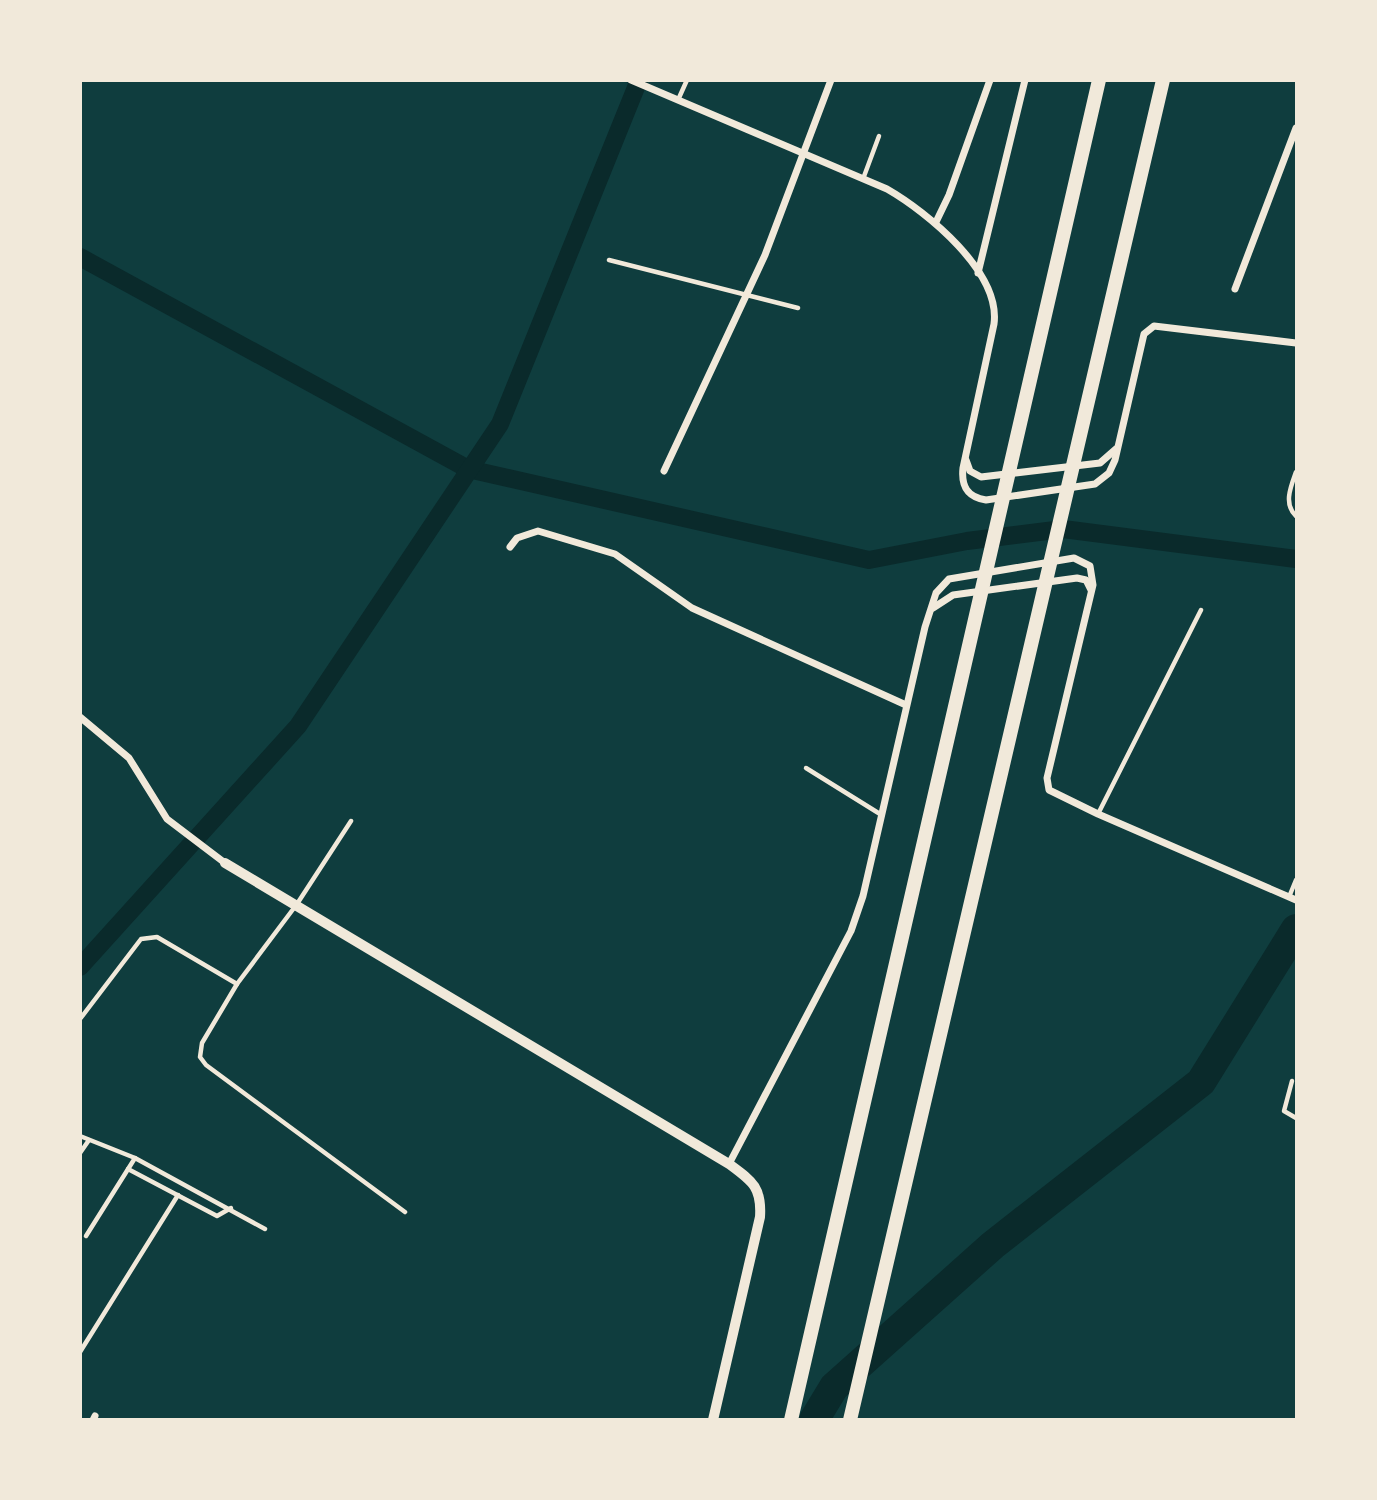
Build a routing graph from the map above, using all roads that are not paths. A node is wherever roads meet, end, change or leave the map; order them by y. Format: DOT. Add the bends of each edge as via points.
graph roads {
  1 [pos="631,80"];
  2 [pos="687,80"];
  3 [pos="831,80"];
  4 [pos="990,80"];
  5 [pos="1025,80"];
  6 [pos="1099,80"];
  7 [pos="1163,80"];
  8 [pos="678,100"];
  9 [pos="1297,128"];
  10 [pos="879,136"];
  11 [pos="804,152"];
  12 [pos="863,178"];
  13 [pos="936,222"];
  14 [pos="609,260"];
  15 [pos="978,273"];
  16 [pos="1235,289"];
  17 [pos="747,294"];
  18 [pos="798,308"];
  19 [pos="1297,343"];
  20 [pos="1119,446"];
  21 [pos="965,454"];
  22 [pos="664,471"];
  23 [pos="1297,472"];
  24 [pos="1297,516"];
  25 [pos="510,547"];
  26 [pos="1091,593"];
  27 [pos="1201,610"];
  28 [pos="928,617"];
  29 [pos="906,705"];
  30 [pos="80,717"];
  31 [pos="806,768"];
  32 [pos="880,814"];
  33 [pos="1098,814"];
  34 [pos="352,821"];
  35 [pos="225,863"];
  36 [pos="1297,880"];
  37 [pos="1293,899"];
  38 [pos="297,904"];
  39 [pos="237,984"];
  40 [pos="80,1019"];
  41 [pos="1292,1081"];
  42 [pos="1297,1118"];
  43 [pos="80,1136"];
  44 [pos="89,1140"];
  45 [pos="80,1153"];
  46 [pos="135,1158"];
  47 [pos="729,1164"];
  48 [pos="128,1170"];
  49 [pos="178,1195"];
  50 [pos="231,1209"];
  51 [pos="405,1212"];
  52 [pos="265,1229"];
  53 [pos="86,1236"];
  54 [pos="80,1352"];
  55 [pos="713,1419"];
  56 [pos="791,1419"];
  57 [pos="850,1419"];
  1 -- 8 [label="street"];
  2 -- 8 [label="lane"];
  3 -- 11 [label="street"];
  4 -- 13 [label="street"];
  5 -- 15 [label="street"];
  6 -- 56 [label="highway"];
  7 -- 57 [label="highway"];
  8 -- 11 [label="street"];
  9 -- 16 [label="street"];
  10 -- 12 [label="lane"];
  11 -- 12 [label="street"];
  11 -- 17 [label="street"];
  12 -- 13 [label="street" via="914,204"];
  13 -- 15 [label="street"];
  14 -- 17 [label="lane"];
  15 -- 21 [label="street" via="992,298 995,316"];
  17 -- 18 [label="lane"];
  17 -- 22 [label="street"];
  19 -- 20 [label="street" via="1154,326 1144,334"];
  20 -- 21 [label="street" via="1100,463 981,477 970,471"];
  20 -- 21 [label="street" via="1112,467 1096,484 986,500 973,498 965,489"];
  23 -- 24 [label="lane" via="1289,502"];
  25 -- 29 [label="street" via="517,538 538,531 615,554 692,608"];
  26 -- 28 [label="street" via="1088,582 1077,578 953,595 937,603"];
  26 -- 28 [label="street" via="1093,571 1086,562 1073,558 949,579 936,593"];
  26 -- 33 [label="street" via="1046,778 1054,794"];
  27 -- 33 [label="lane"];
  28 -- 29 [label="street"];
  29 -- 32 [label="street"];
  30 -- 35 [label="street" via="129,758 167,818"];
  31 -- 32 [label="lane"];
  32 -- 47 [label="street" via="851,931"];
  33 -- 37 [label="street"];
  34 -- 38 [label="lane"];
  35 -- 38 [label="street"];
  36 -- 37 [label="lane"];
  38 -- 39 [label="lane"];
  38 -- 47 [label="street"];
  39 -- 40 [label="lane" via="157,937 141,939"];
  39 -- 51 [label="lane" via="201,1043 200,1057"];
  41 -- 42 [label="lane" via="1284,1111"];
  43 -- 44 [label="lane"];
  44 -- 45 [label="lane"];
  44 -- 46 [label="lane"];
  46 -- 48 [label="lane"];
  46 -- 50 [label="lane"];
  47 -- 55 [label="street" via="751,1180 761,1197 760,1217"];
  48 -- 49 [label="lane"];
  48 -- 53 [label="lane"];
  49 -- 50 [label="lane" via="217,1216"];
  49 -- 54 [label="lane"];
  50 -- 52 [label="lane"];
}
